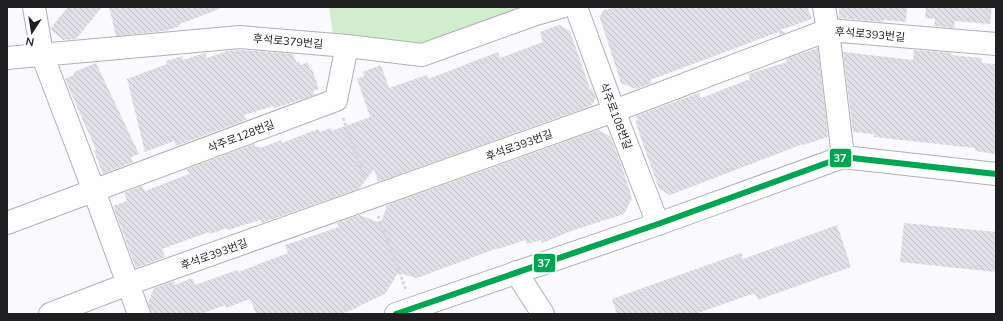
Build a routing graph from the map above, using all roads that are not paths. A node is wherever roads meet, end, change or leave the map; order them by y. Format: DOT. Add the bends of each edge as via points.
graph roads {
  1 [pos="34,7"];
  2 [pos="561,7"];
  3 [pos="576,7"];
  4 [pos="824,7"];
  5 [pos="828,30"];
  6 [pos="996,44"];
  7 [pos="347,46"];
  8 [pos="42,54"];
  9 [pos="7,58"];
  10 [pos="614,111"];
  11 [pos="843,157"];
  12 [pos="996,174"];
  13 [pos="94,191"];
  14 [pos="7,223"];
  15 [pos="658,224"];
  16 [pos="516,272"];
  17 [pos="128,284"];
  18 [pos="50,314"];
  19 [pos="139,314"];
  20 [pos="396,314"];
  21 [pos="543,314"];
  1 -- 8 [label="street"];
  2 -- 7 [label="street, 후석로379번길" via="422,55"];
  3 -- 10 [label="street, 삭주로108번길"];
  4 -- 5 [label="street"];
  5 -- 6 [label="street, 후석로393번길"];
  5 -- 10 [label="street, 후석로393번길"];
  5 -- 11 [label="street"];
  7 -- 8 [label="street, 후석로379번길" via="240,37"];
  7 -- 13 [label="street, 삭주로128번길" via="336,100"];
  8 -- 9 [label="street, 후석로379번길"];
  8 -- 13 [label="street"];
  10 -- 15 [label="street, 삭주로108번길"];
  10 -- 17 [label="street, 후석로393번길"];
  11 -- 12 [label="street"];
  11 -- 15 [label="street"];
  13 -- 14 [label="street, 삭주로128번길"];
  13 -- 17 [label="street"];
  15 -- 16 [label="street"];
  16 -- 20 [label="street"];
  16 -- 21 [label="street"];
  17 -- 18 [label="street, 후석로393번길"];
  17 -- 19 [label="street"];
}
